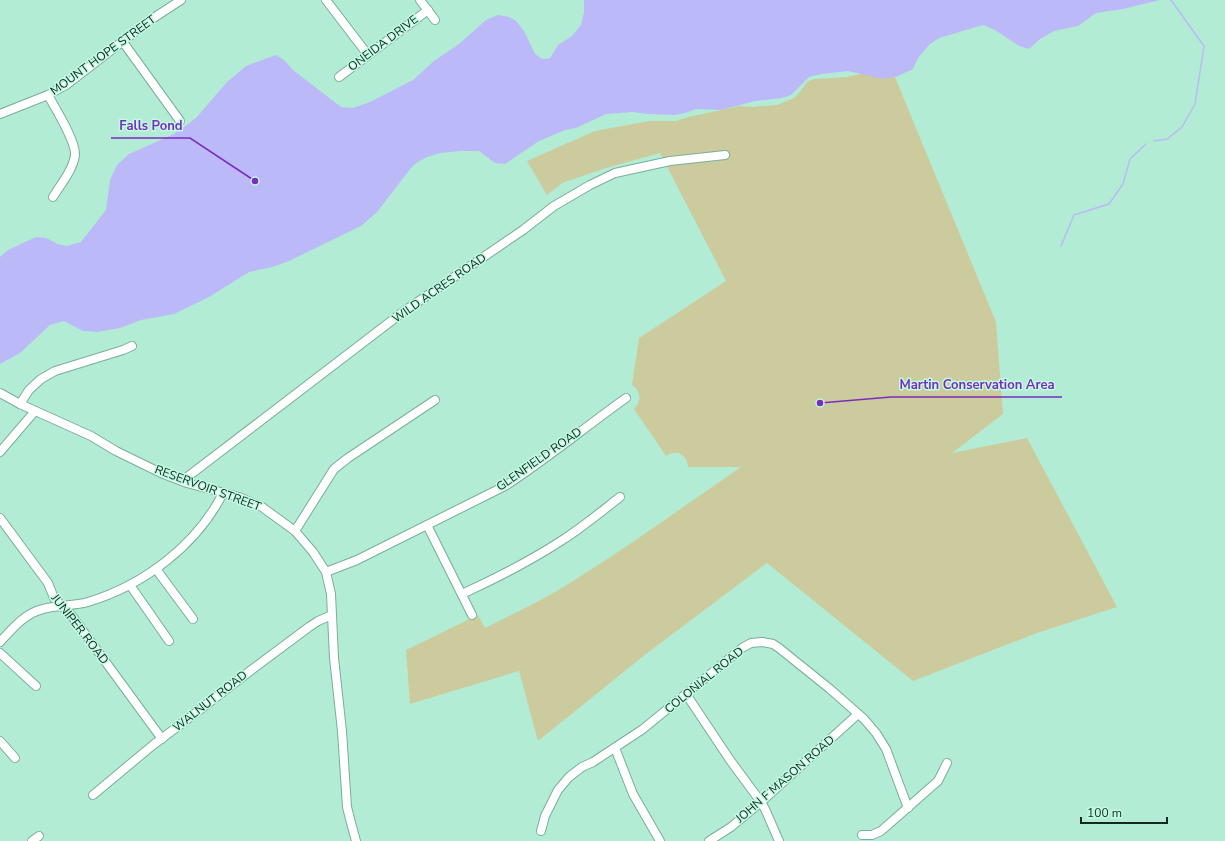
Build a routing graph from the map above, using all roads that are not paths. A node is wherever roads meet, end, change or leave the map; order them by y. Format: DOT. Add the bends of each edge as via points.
graph roads {
  1 [pos="181,0"];
  2 [pos="326,0"];
  3 [pos="420,0"];
  4 [pos="428,10"];
  5 [pos="435,20"];
  6 [pos="122,42"];
  7 [pos="368,55"];
  8 [pos="339,76"];
  9 [pos="48,95"];
  10 [pos="0,114"];
  11 [pos="180,121"];
  12 [pos="725,156"];
  13 [pos="53,197"];
  14 [pos="132,346"];
  15 [pos="0,393"];
  16 [pos="626,398"];
  17 [pos="435,400"];
  18 [pos="20,404"];
  19 [pos="36,411"];
  20 [pos="0,452"];
  21 [pos="182,481"];
  22 [pos="223,493"];
  23 [pos="620,497"];
  24 [pos="0,518"];
  25 [pos="428,525"];
  26 [pos="295,531"];
  27 [pos="156,569"];
  28 [pos="326,572"];
  29 [pos="130,585"];
  30 [pos="462,594"];
  31 [pos="62,606"];
  32 [pos="332,615"];
  33 [pos="472,615"];
  34 [pos="193,619"];
  35 [pos="169,641"];
  36 [pos="0,642"];
  37 [pos="0,653"];
  38 [pos="36,686"];
  39 [pos="686,694"];
  40 [pos="858,714"];
  41 [pos="162,739"];
  42 [pos="0,741"];
  43 [pos="615,748"];
  44 [pos="15,758"];
  45 [pos="947,763"];
  46 [pos="93,795"];
  47 [pos="761,802"];
  48 [pos="908,808"];
  49 [pos="541,831"];
  50 [pos="862,835"];
  51 [pos="39,836"];
  52 [pos="32,841"];
  53 [pos="356,841"];
  54 [pos="660,841"];
  55 [pos="709,841"];
  56 [pos="779,841"];
  1 -- 6 [label="street, MOUNT HOPE STREET"];
  2 -- 7 [label="street"];
  3 -- 4 [label="street"];
  4 -- 5 [label="street"];
  4 -- 7 [label="street, ONEIDA DRIVE"];
  6 -- 9 [label="street, MOUNT HOPE STREET"];
  6 -- 11 [label="street"];
  7 -- 8 [label="street, ONEIDA DRIVE"];
  9 -- 10 [label="street, MOUNT HOPE STREET"];
  9 -- 13 [label="street" via="74,144 75,154"];
  12 -- 21 [label="street, WILD ACRES ROAD" via="670,161 615,173 554,206 403,312"];
  14 -- 18 [label="street" via="55,371 40,379"];
  15 -- 18 [label="street, RESERVOIR STREET"];
  16 -- 25 [label="street, GLENFIELD ROAD" via="505,486"];
  17 -- 26 [label="street" via="334,469"];
  18 -- 19 [label="street, RESERVOIR STREET"];
  19 -- 20 [label="street"];
  19 -- 21 [label="street, RESERVOIR STREET"];
  21 -- 22 [label="street, RESERVOIR STREET"];
  22 -- 26 [label="street, RESERVOIR STREET" via="262,507"];
  22 -- 27 [label="street" via="216,508 200,528 184,546"];
  23 -- 30 [label="street" via="566,538 522,564"];
  24 -- 31 [label="street, JUNIPER ROAD" via="48,582 52,595"];
  25 -- 28 [label="street, GLENFIELD ROAD" via="357,560"];
  25 -- 30 [label="street"];
  26 -- 28 [label="street, RESERVOIR STREET"];
  27 -- 29 [label="street"];
  27 -- 34 [label="street"];
  28 -- 32 [label="street, RESERVOIR STREET"];
  29 -- 31 [label="street" via="89,601"];
  29 -- 35 [label="street"];
  30 -- 33 [label="street"];
  31 -- 36 [label="street" via="31,613"];
  31 -- 41 [label="street, JUNIPER ROAD"];
  32 -- 41 [label="street, WALNUT ROAD" via="309,627 250,670"];
  32 -- 53 [label="street, RESERVOIR STREET" via="347,807"];
  37 -- 38 [label="street"];
  39 -- 40 [label="street, COLONIAL ROAD" via="742,648 756,642 768,642 779,648"];
  39 -- 43 [label="street, COLONIAL ROAD"];
  39 -- 47 [label="street"];
  40 -- 47 [label="street, JOHN F MASON ROAD"];
  40 -- 48 [label="street, COLONIAL ROAD" via="872,728 886,750"];
  41 -- 46 [label="street, WALNUT ROAD"];
  42 -- 44 [label="street"];
  43 -- 49 [label="street, COLONIAL ROAD" via="569,777 558,790 545,816"];
  43 -- 54 [label="street" via="633,794"];
  45 -- 48 [label="street" via="938,781"];
  47 -- 55 [label="street, JOHN F MASON ROAD"];
  47 -- 56 [label="street"];
  48 -- 50 [label="street" via="876,834"];
  51 -- 52 [label="street"];
}
